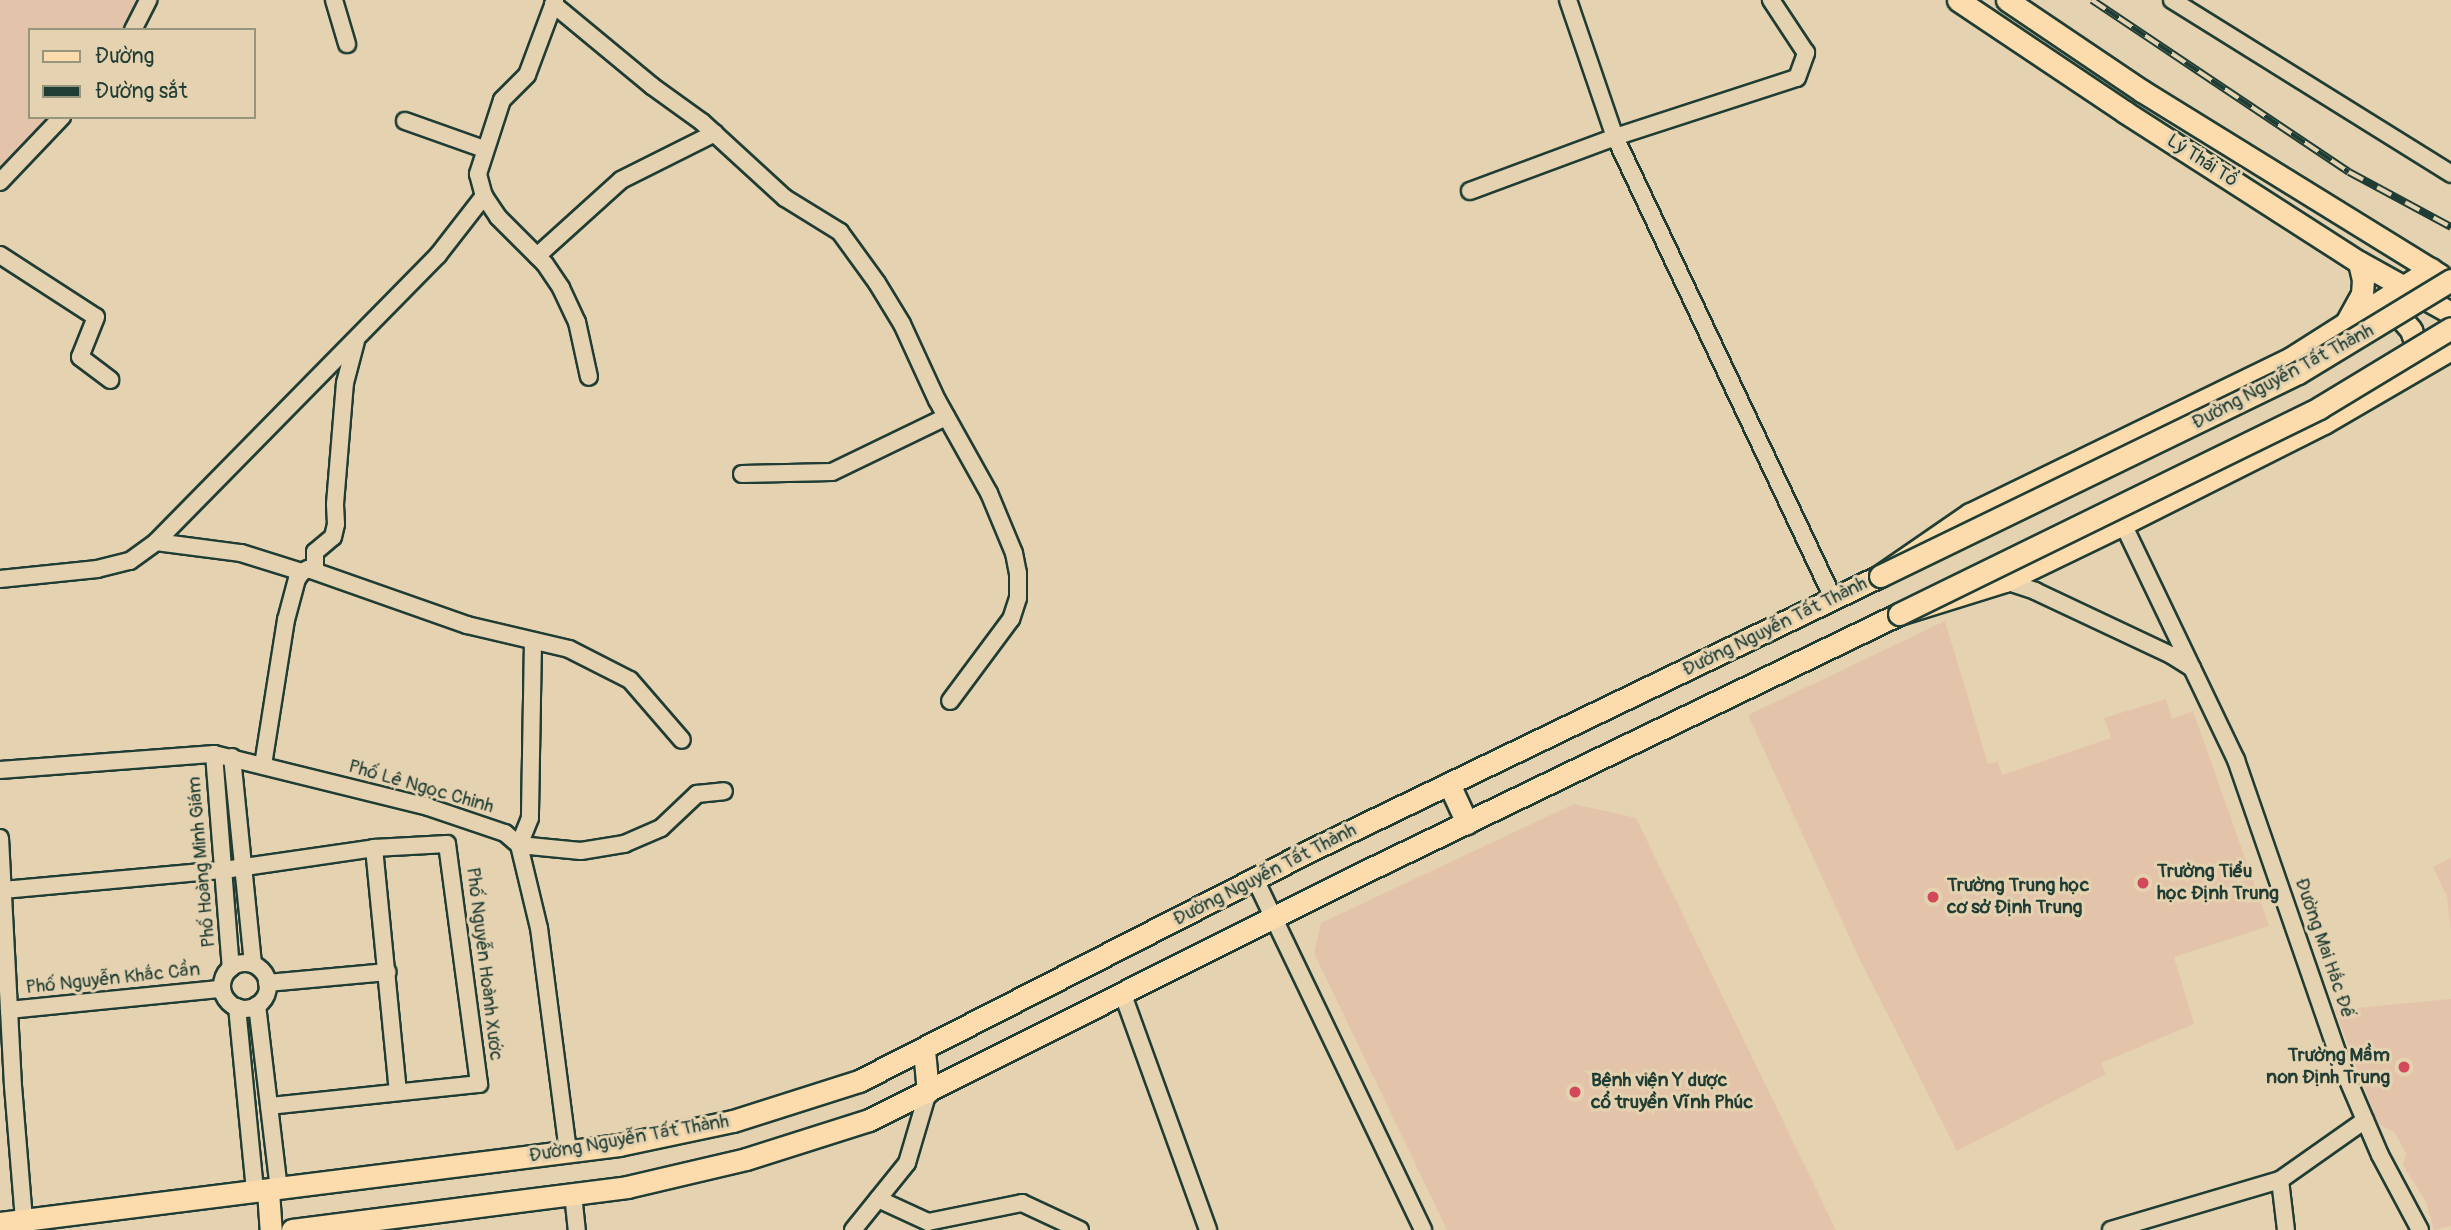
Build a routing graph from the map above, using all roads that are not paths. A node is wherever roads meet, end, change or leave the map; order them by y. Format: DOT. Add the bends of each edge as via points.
graph roads {
  1 [pos="148,0"];
  2 [pos="334,0"];
  3 [pos="1568,0"];
  4 [pos="1771,0"];
  5 [pos="1958,0"];
  6 [pos="2007,0"];
  7 [pos="2172,0"];
  8 [pos="554,2"];
  9 [pos="134,28"];
  10 [pos="347,44"];
  11 [pos="60,119"];
  12 [pos="405,121"];
  13 [pos="715,133"];
  14 [pos="1615,137"];
  15 [pos="484,149"];
  16 [pos="2451,174"];
  17 [pos="0,182"];
  18 [pos="1470,191"];
  19 [pos="484,196"];
  20 [pos="0,255"];
  21 [pos="537,256"];
  22 [pos="2359,262"];
  23 [pos="2431,270"];
  24 [pos="2451,281"];
  25 [pos="2404,288"];
  26 [pos="2375,306"];
  27 [pos="2451,313"];
  28 [pos="2342,327"];
  29 [pos="2451,328"];
  30 [pos="357,339"];
  31 [pos="2449,351"];
  32 [pos="2413,372"];
  33 [pos="589,377"];
  34 [pos="110,380"];
  35 [pos="946,417"];
  36 [pos="742,474"];
  37 [pos="2123,524"];
  38 [pos="156,542"];
  39 [pos="308,571"];
  40 [pos="1880,576"];
  41 [pos="0,579"];
  42 [pos="2005,581"];
  43 [pos="1833,598"];
  44 [pos="1899,614"];
  45 [pos="533,642"];
  46 [pos="2194,670"];
  47 [pos="950,701"];
  48 [pos="682,740"];
  49 [pos="214,754"];
  50 [pos="232,757"];
  51 [pos="263,765"];
  52 [pos="0,770"];
  53 [pos="1449,784"];
  54 [pos="724,791"];
  55 [pos="1467,823"];
  56 [pos="0,838"];
  57 [pos="519,845"];
  58 [pos="374,848"];
  59 [pos="243,865"];
  60 [pos="224,870"];
  61 [pos="1255,879"];
  62 [pos="3,890"];
  63 [pos="1274,917"];
  64 [pos="3,964"];
  65 [pos="253,964"];
  66 [pos="231,968"];
  67 [pos="387,972"];
  68 [pos="267,983"];
  69 [pos="221,989"];
  70 [pos="1122,992"];
  71 [pos="257,1005"];
  72 [pos="237,1007"];
  73 [pos="9,1010"];
  74 [pos="923,1050"];
  75 [pos="7,1087"];
  76 [pos="398,1092"];
  77 [pos="928,1092"];
  78 [pos="269,1106"];
  79 [pos="2365,1120"];
  80 [pos="568,1152"];
  81 [pos="2280,1180"];
  82 [pos="268,1191"];
  83 [pos="573,1194"];
  84 [pos="878,1199"];
  85 [pos="24,1220"];
  86 [pos="0,1223"];
  87 [pos="271,1230"];
  88 [pos="292,1230"];
  89 [pos="577,1230"];
  90 [pos="853,1230"];
  91 [pos="1080,1230"];
  92 [pos="1208,1230"];
  93 [pos="1423,1230"];
  94 [pos="2111,1230"];
  95 [pos="2286,1230"];
  96 [pos="2420,1230"];
  1 -- 9 [label="street"];
  2 -- 10 [label="street"];
  3 -- 14 [label="street"];
  4 -- 14 [label="street" via="1807,53 1797,78"];
  5 -- 22 [label="main road, Lý Thái Tổ"];
  6 -- 23 [label="main road, Lý Thái Tổ" via="2142,91"];
  7 -- 16 [label="street"];
  8 -- 13 [label="street"];
  8 -- 15 [label="street" via="527,75 502,100"];
  11 -- 17 [label="street"];
  12 -- 15 [label="street"];
  13 -- 21 [label="street" via="621,180"];
  13 -- 35 [label="street" via="785,198 840,232 902,324"];
  14 -- 18 [label="street"];
  14 -- 43 [label="street"];
  15 -- 19 [label="street" via="478,174"];
  19 -- 21 [label="street"];
  19 -- 30 [label="street" via="438,255"];
  20 -- 34 [label="street" via="96,317 80,357"];
  21 -- 33 [label="street" via="561,288 577,322"];
  22 -- 25 [label="main road, Lý Thái Tổ"];
  22 -- 28 [label="main road" via="2362,294"];
  23 -- 24 [label="main road, Lý Thái Tổ"];
  23 -- 25 [label="main road"];
  24 -- 40 [label="main road, Đường Nguyễn Tất Thành, bridge" via="2298,373"];
  25 -- 26 [label="main road"];
  25 -- 27 [label="main road, Lý Thái Tổ"];
  26 -- 28 [label="main road"];
  26 -- 32 [label="main road" via="2399,316 2411,330 2417,347"];
  28 -- 40 [label="main road" via="2291,358 1970,514"];
  29 -- 44 [label="main road, bridge" via="2319,408"];
  30 -- 38 [label="street"];
  30 -- 39 [label="street" via="345,383 336,524 333,537 315,552"];
  31 -- 32 [label="main road"];
  32 -- 37 [label="main road" via="2324,423"];
  35 -- 36 [label="street" via="832,472"];
  35 -- 47 [label="street" via="989,493 1014,553 1018,598 998,640"];
  37 -- 42 [label="main road"];
  37 -- 46 [label="street, Đường Mai Hắc Đế"];
  38 -- 39 [label="street" via="241,553"];
  38 -- 41 [label="street" via="130,561 97,569"];
  39 -- 45 [label="street" via="467,625"];
  39 -- 51 [label="street" via="286,620"];
  40 -- 43 [label="main road, Đường Nguyễn Tất Thành"];
  42 -- 44 [label="main road"];
  42 -- 46 [label="street" via="2171,655"];
  43 -- 53 [label="main road, Đường Nguyễn Tất Thành"];
  44 -- 55 [label="main road"];
  45 -- 48 [label="street" via="569,649 630,680"];
  45 -- 57 [label="street" via="530,818"];
  46 -- 79 [label="street, Đường Mai Hắc Đế" via="2236,760 2341,1064"];
  49 -- 50 [label="street, Phố Lê Ngọc Chinh"];
  49 -- 52 [label="street, Phố Lê Ngọc Chinh"];
  49 -- 60 [label="street, Phố Hoàng Minh Giám"];
  50 -- 51 [label="street, Phố Lê Ngọc Chinh"];
  50 -- 59 [label="street, Phố Hoàng Minh Giám"];
  51 -- 57 [label="street, Phố Lê Ngọc Chinh" via="428,807 505,833"];
  53 -- 55 [label="main road"];
  53 -- 61 [label="main road, Đường Nguyễn Tất Thành"];
  54 -- 57 [label="street" via="697,794 661,828 624,844 581,851"];
  55 -- 63 [label="main road"];
  56 -- 62 [label="street"];
  57 -- 80 [label="street" via="539,928"];
  58 -- 59 [label="street, Phố Nguyễn Hoành Xước"];
  58 -- 67 [label="street"];
  58 -- 76 [label="street, Phố Nguyễn Hoành Xước" via="447,844 479,1084"];
  59 -- 60 [label="street, Phố Nguyễn Hoành Xước"];
  59 -- 65 [label="street, Phố Hoàng Minh Giám"];
  60 -- 62 [label="street, Phố Nguyễn Hoành Xước"];
  60 -- 66 [label="street, Phố Hoàng Minh Giám"];
  61 -- 63 [label="street"];
  61 -- 74 [label="main road, Đường Nguyễn Tất Thành"];
  62 -- 64 [label="street"];
  63 -- 70 [label="main road"];
  63 -- 93 [label="street"];
  64 -- 73 [label="street"];
  65 -- 66 [label="street" via="244,962"];
  65 -- 68 [label="street"];
  66 -- 69 [label="street"];
  67 -- 68 [label="street"];
  67 -- 76 [label="street"];
  68 -- 71 [label="street" via="265,997"];
  69 -- 72 [label="street" via="225,999"];
  69 -- 73 [label="street, Phố Nguyễn Khắc Cần"];
  70 -- 77 [label="main road"];
  70 -- 92 [label="street"];
  71 -- 72 [label="street"];
  71 -- 78 [label="street"];
  72 -- 82 [label="street"];
  73 -- 75 [label="street"];
  74 -- 77 [label="main road"];
  74 -- 80 [label="main road, Đường Nguyễn Tất Thành" via="859,1081 733,1121"];
  75 -- 85 [label="street"];
  76 -- 78 [label="street, Phố Nguyễn Hoành Xước"];
  77 -- 83 [label="main road" via="869,1120 746,1159 628,1187"];
  77 -- 84 [label="street" via="907,1163"];
  78 -- 82 [label="street"];
  79 -- 81 [label="street"];
  79 -- 96 [label="street, Đường Mai Hắc Đế"];
  80 -- 82 [label="main road, Đường Nguyễn Tất Thành"];
  81 -- 94 [label="street"];
  81 -- 95 [label="street"];
  82 -- 85 [label="main road, Đường Nguyễn Tất Thành"];
  82 -- 87 [label="main road"];
  83 -- 88 [label="main road"];
  83 -- 89 [label="street"];
  84 -- 90 [label="street"];
  84 -- 91 [label="street" via="928,1222 1022,1203"];
  85 -- 86 [label="main road, Đường Nguyễn Tất Thành"];
}
